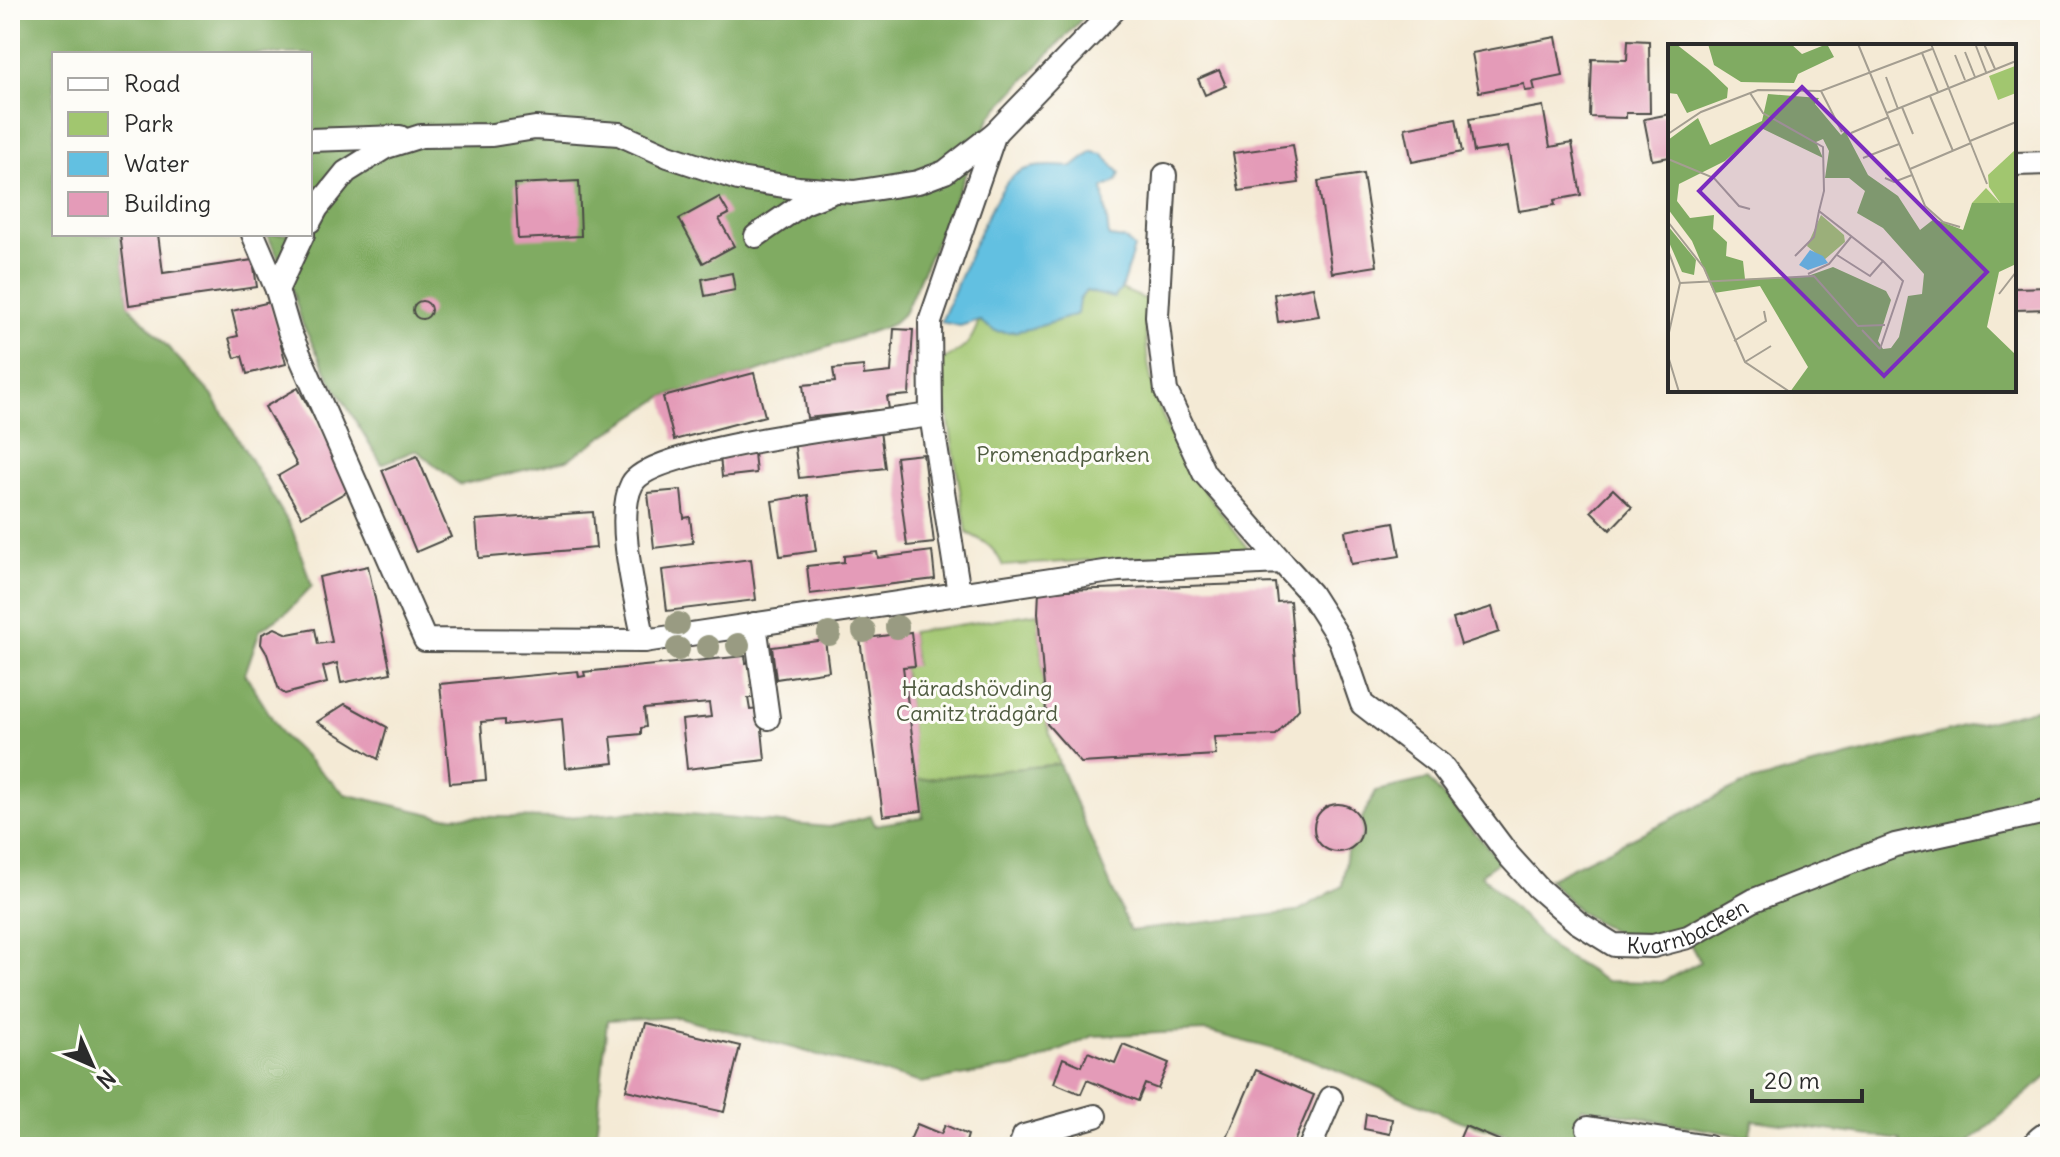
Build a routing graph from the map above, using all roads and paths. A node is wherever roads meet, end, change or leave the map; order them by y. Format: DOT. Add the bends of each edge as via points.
graph roads {
  1 [pos="1114,10"];
  2 [pos="995,133"];
  3 [pos="421,136"];
  4 [pos="312,140"];
  5 [pos="2050,163"];
  6 [pos="2016,164"];
  7 [pos="1165,175"];
  8 [pos="834,191"];
  9 [pos="312,217"];
  10 [pos="254,236"];
  11 [pos="302,236"];
  12 [pos="756,236"];
  13 [pos="277,290"];
  14 [pos="931,415"];
  15 [pos="1282,562"];
  16 [pos="959,593"];
  17 [pos="755,624"];
  18 [pos="644,641"];
  19 [pos="768,718"];
  20 [pos="2050,811"];
  21 [pos="1331,1098"];
  22 [pos="1095,1116"];
  23 [pos="1588,1128"];
  24 [pos="1020,1147"];
  25 [pos="1310,1147"];
  26 [pos="1708,1147"];
  1 -- 2 [label="lane"];
  2 -- 8 [label="lane" via="945,172 918,182"];
  2 -- 14 [label="lane" via="930,322"];
  3 -- 4 [label="lane"];
  3 -- 8 [label="lane" via="535,128 619,134 738,179"];
  3 -- 9 [label="lane" via="386,147 346,172"];
  5 -- 6 [label="lane"];
  7 -- 15 [label="lane" via="1157,316 1166,391 1204,473"];
  8 -- 12 [label="lane" via="804,203"];
  10 -- 13 [label="lane"];
  11 -- 13 [label="lane"];
  13 -- 18 [label="lane" via="289,331 425,640"];
  14 -- 16 [label="lane"];
  14 -- 18 [label="lane" via="811,431 704,453 649,469 633,481 626,498 627,550"];
  15 -- 16 [label="lane" via="1118,570"];
  15 -- 20 [label="lane, Kvarnbacken" via="1340,640 1362,704 1441,765 1538,888 1614,945 1653,946 1688,937 1754,900 1895,845"];
  16 -- 17 [label="lane"];
  17 -- 18 [label="lane"];
  17 -- 19 [label="lane"];
  21 -- 25 [label="lane"];
  22 -- 24 [label="lane" via="1024,1136"];
  23 -- 26 [label="lane"];
}
